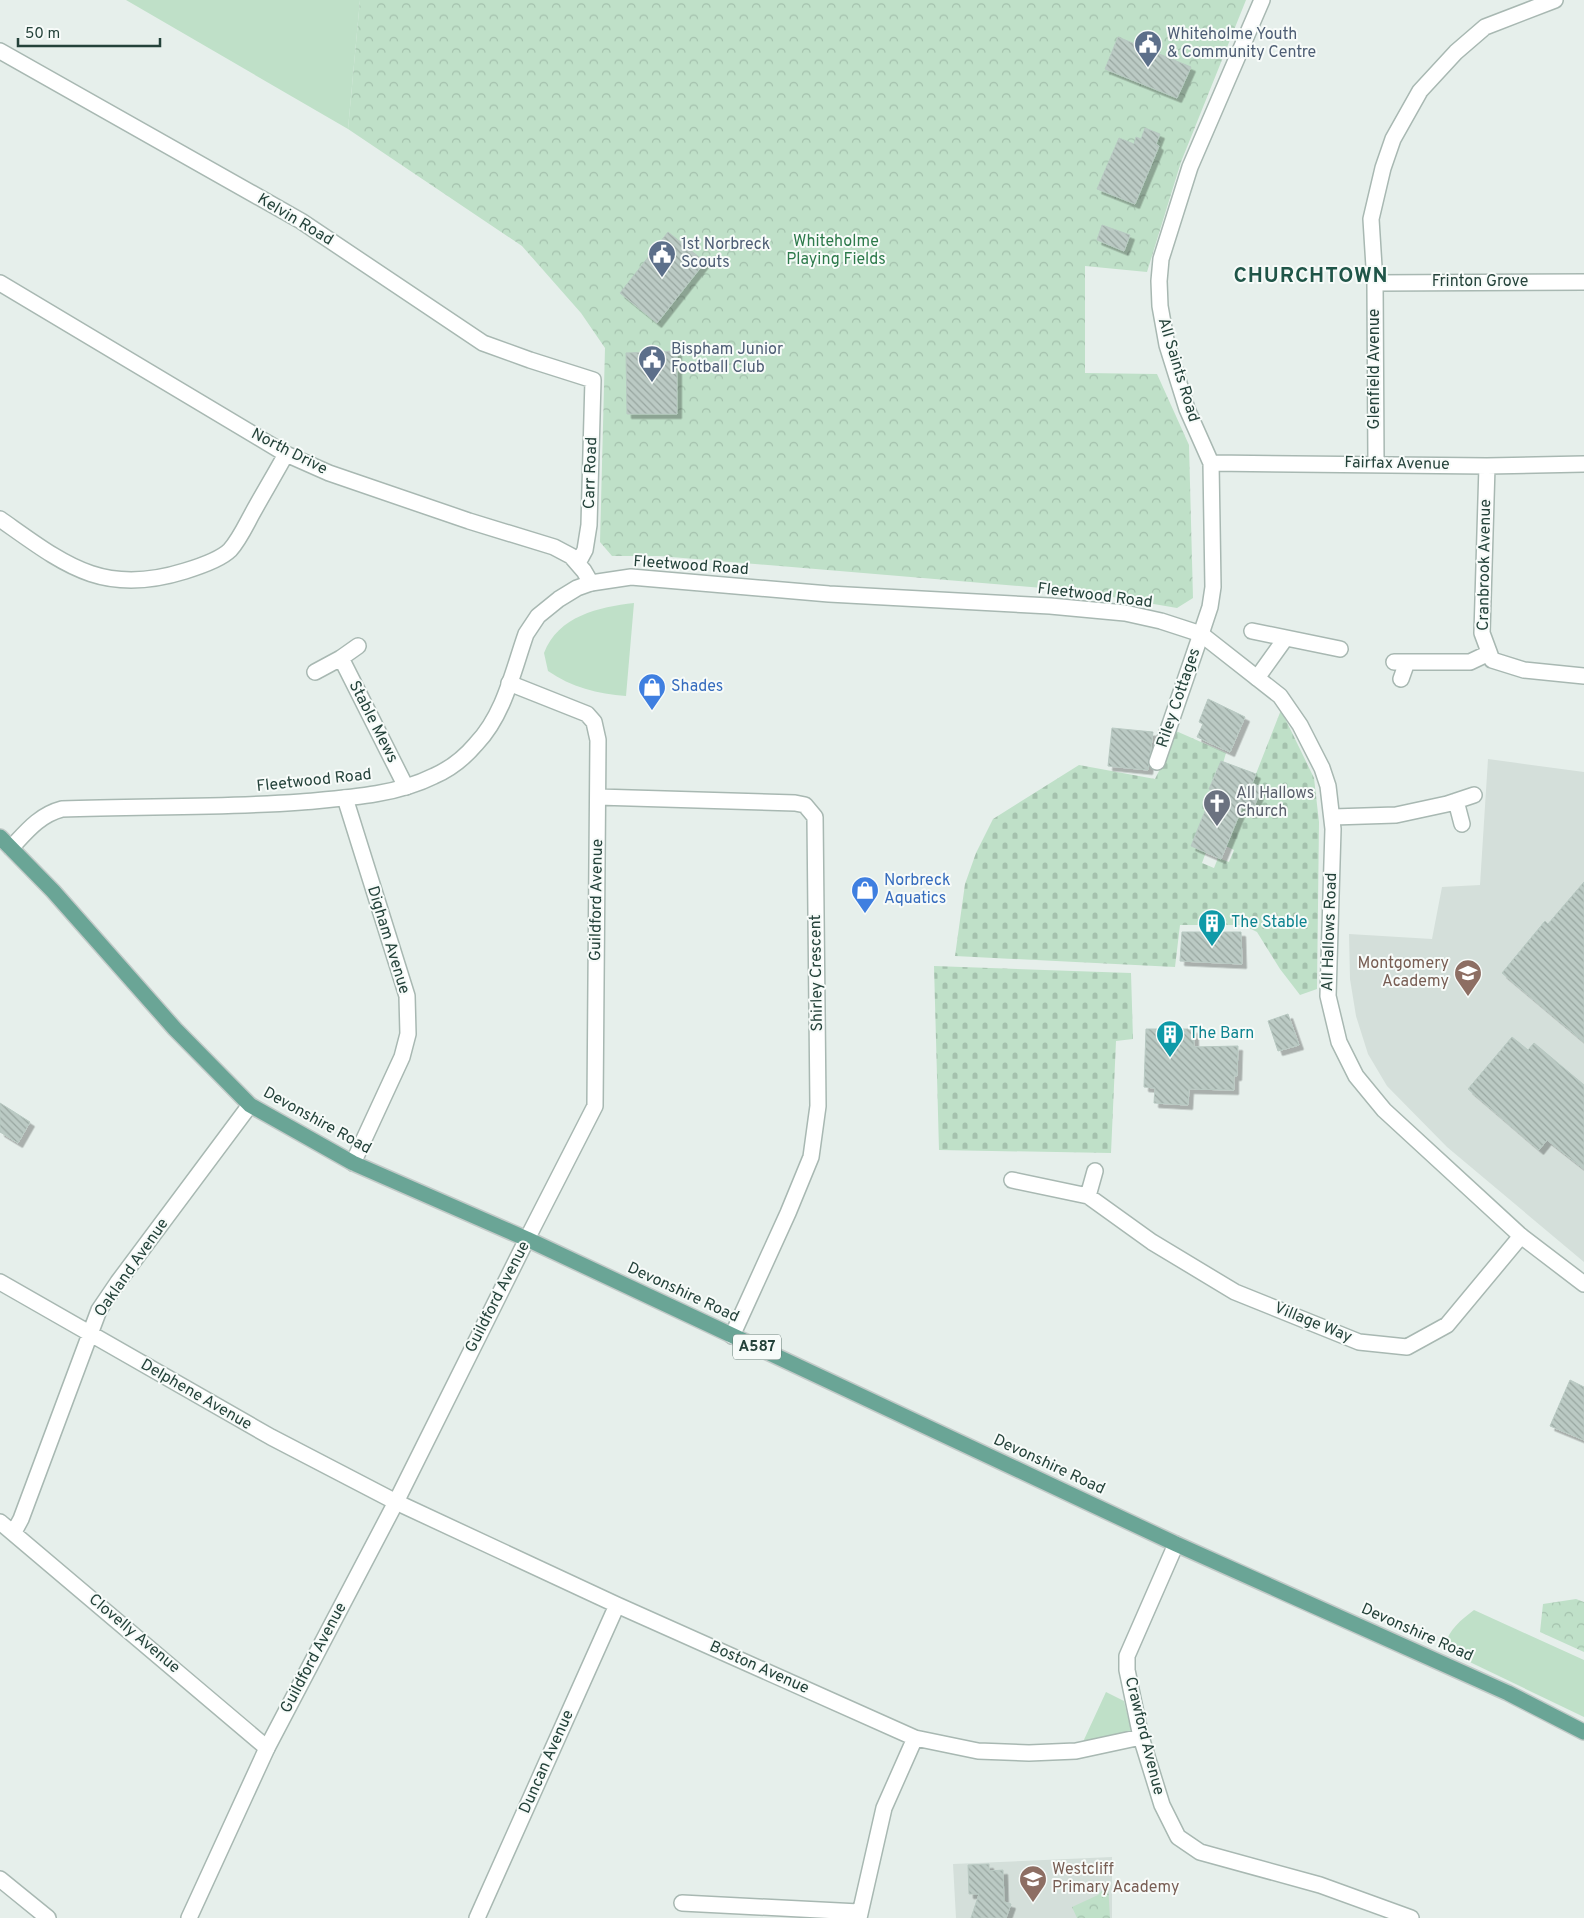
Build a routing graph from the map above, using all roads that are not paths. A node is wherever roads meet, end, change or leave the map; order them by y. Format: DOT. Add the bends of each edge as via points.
graph roads {
  1 [pos="1262,0"];
  2 [pos="1555,0"];
  3 [pos="1528,5"];
  4 [pos="0,51"];
  5 [pos="1584,282"];
  6 [pos="0,283"];
  7 [pos="1375,283"];
  8 [pos="593,380"];
  9 [pos="286,454"];
  10 [pos="1210,463"];
  11 [pos="1376,463"];
  12 [pos="1584,464"];
  13 [pos="1487,466"];
  14 [pos="0,519"];
  15 [pos="578,563"];
  16 [pos="591,583"];
  17 [pos="1252,631"];
  18 [pos="1201,634"];
  19 [pos="1285,638"];
  20 [pos="358,646"];
  21 [pos="1340,649"];
  22 [pos="1489,652"];
  23 [pos="341,658"];
  24 [pos="314,672"];
  25 [pos="1584,676"];
  26 [pos="1257,678"];
  27 [pos="1401,679"];
  28 [pos="509,683"];
  29 [pos="1157,762"];
  30 [pos="406,787"];
  31 [pos="1474,795"];
  32 [pos="598,797"];
  33 [pos="345,798"];
  34 [pos="1456,801"];
  35 [pos="1333,817"];
  36 [pos="1462,824"];
  37 [pos="0,837"];
  38 [pos="11,848"];
  39 [pos="250,1105"];
  40 [pos="354,1163"];
  41 [pos="1095,1171"];
  42 [pos="1012,1180"];
  43 [pos="1088,1196"];
  44 [pos="1521,1236"];
  45 [pos="527,1239"];
  46 [pos="0,1282"];
  47 [pos="1584,1284"];
  48 [pos="90,1334"];
  49 [pos="732,1336"];
  50 [pos="396,1502"];
  51 [pos="0,1522"];
  52 [pos="14,1532"];
  53 [pos="1176,1544"];
  54 [pos="617,1605"];
  55 [pos="1584,1732"];
  56 [pos="1141,1737"];
  57 [pos="915,1738"];
  58 [pos="267,1748"];
  59 [pos="0,1879"];
  60 [pos="682,1903"];
  61 [pos="859,1915"];
  62 [pos="48,1918"];
  63 [pos="189,1918"];
  64 [pos="477,1918"];
  65 [pos="1411,1918"];
  1 -- 10 [label="street, All Saints Road" via="1190,167 1164,250 1159,282 1167,345 1187,409"];
  2 -- 3 [label="street, Glenfield Avenue"];
  3 -- 7 [label="street, Glenfield Avenue" via="1485,27 1456,52 1420,91 1393,139 1371,219"];
  4 -- 8 [label="street, Kelvin Road" via="301,221 483,343"];
  5 -- 7 [label="street, Frinton Grove"];
  6 -- 9 [label="street, North Drive"];
  7 -- 11 [label="street, Glenfield Avenue"];
  8 -- 15 [label="street, Carr Road" via="589,525 585,550"];
  9 -- 14 [label="street" via="230,550 172,575 108,579 87,573 57,559"];
  9 -- 15 [label="street, North Drive" via="329,473 554,547"];
  10 -- 11 [label="street, Fairfax Avenue"];
  10 -- 18 [label="street, All Saints Road" via="1213,587"];
  11 -- 13 [label="street, Fairfax Avenue"];
  12 -- 13 [label="street, Fairfax Avenue"];
  13 -- 22 [label="street, Cranbrook Avenue" via="1482,633"];
  15 -- 16 [label="street, North Drive"];
  16 -- 18 [label="street, Fleetwood Road" via="632,577 829,594 1050,606 1125,614"];
  16 -- 28 [label="street, Fleetwood Road" via="577,588 538,616 526,634"];
  17 -- 19 [label="street"];
  18 -- 26 [label="street, All Hallows Road"];
  18 -- 29 [label="street, Riley Cottages"];
  19 -- 21 [label="street"];
  19 -- 26 [label="street"];
  20 -- 23 [label="street"];
  22 -- 25 [label="street, Cranbrook Avenue" via="1492,660 1524,670"];
  22 -- 27 [label="street" via="1470,662 1400,662"];
  23 -- 24 [label="street"];
  23 -- 30 [label="street, Stable Mews"];
  26 -- 35 [label="street, All Hallows Road" via="1280,696 1300,724 1322,768"];
  28 -- 30 [label="street, Fleetwood Road" via="490,728 477,743 445,770"];
  28 -- 32 [label="street, Guildford Avenue" via="587,714 594,722 598,740"];
  30 -- 33 [label="street, Fleetwood Road"];
  31 -- 34 [label="street"];
  32 -- 45 [label="street, Guildford Avenue" via="595,1106"];
  32 -- 49 [label="street, Shirley Crescent" via="795,803 805,805 815,817 818,1106 810,1157"];
  33 -- 38 [label="street, Fleetwood Road" via="239,806 62,809 40,818"];
  33 -- 40 [label="street, Digham Avenue" via="407,996 408,1034 402,1057"];
  34 -- 35 [label="street" via="1396,815"];
  34 -- 36 [label="street"];
  35 -- 44 [label="street, All Hallows Road" via="1328,996 1339,1042 1356,1076 1384,1110"];
  37 -- 38 [label="main road, A587"];
  38 -- 39 [label="main road, Devonshire Road / A587" via="175,1029"];
  39 -- 40 [label="main road, Devonshire Road / A587"];
  39 -- 48 [label="street, Oakland Avenue" via="118,1282 99,1310"];
  40 -- 45 [label="main road, Devonshire Road / A587"];
  41 -- 43 [label="street"];
  42 -- 43 [label="street, Village Way"];
  43 -- 44 [label="street, Village Way" via="1152,1242 1236,1292 1359,1342 1407,1348 1447,1325"];
  44 -- 47 [label="street, All Hallows Road"];
  45 -- 49 [label="main road, Devonshire Road / A587"];
  45 -- 50 [label="street, Guildford Avenue"];
  46 -- 48 [label="street, Delphene Avenue"];
  48 -- 50 [label="street, Delphene Avenue" via="271,1438"];
  48 -- 52 [label="street, Oakland Avenue"];
  49 -- 53 [label="main road, Devonshire Road / A587"];
  50 -- 54 [label="street, Boston Avenue"];
  50 -- 58 [label="street, Guildford Avenue"];
  51 -- 52 [label="street, Clovelly Avenue"];
  52 -- 58 [label="street, Clovelly Avenue"];
  53 -- 55 [label="main road, Devonshire Road / A587" via="1508,1693"];
  53 -- 56 [label="street, Crawford Avenue" via="1127,1656"];
  54 -- 57 [label="street, Boston Avenue"];
  54 -- 64 [label="street, Duncan Avenue"];
  56 -- 57 [label="street, Boston Avenue" via="1076,1750 1029,1753 978,1751"];
  56 -- 65 [label="street, Crawford Avenue" via="1162,1805 1178,1837 1185,1842 1200,1852 1320,1885"];
  57 -- 61 [label="street" via="884,1808"];
  58 -- 63 [label="street, Guildford Avenue"];
  59 -- 62 [label="street"];
  60 -- 61 [label="street"];
}
